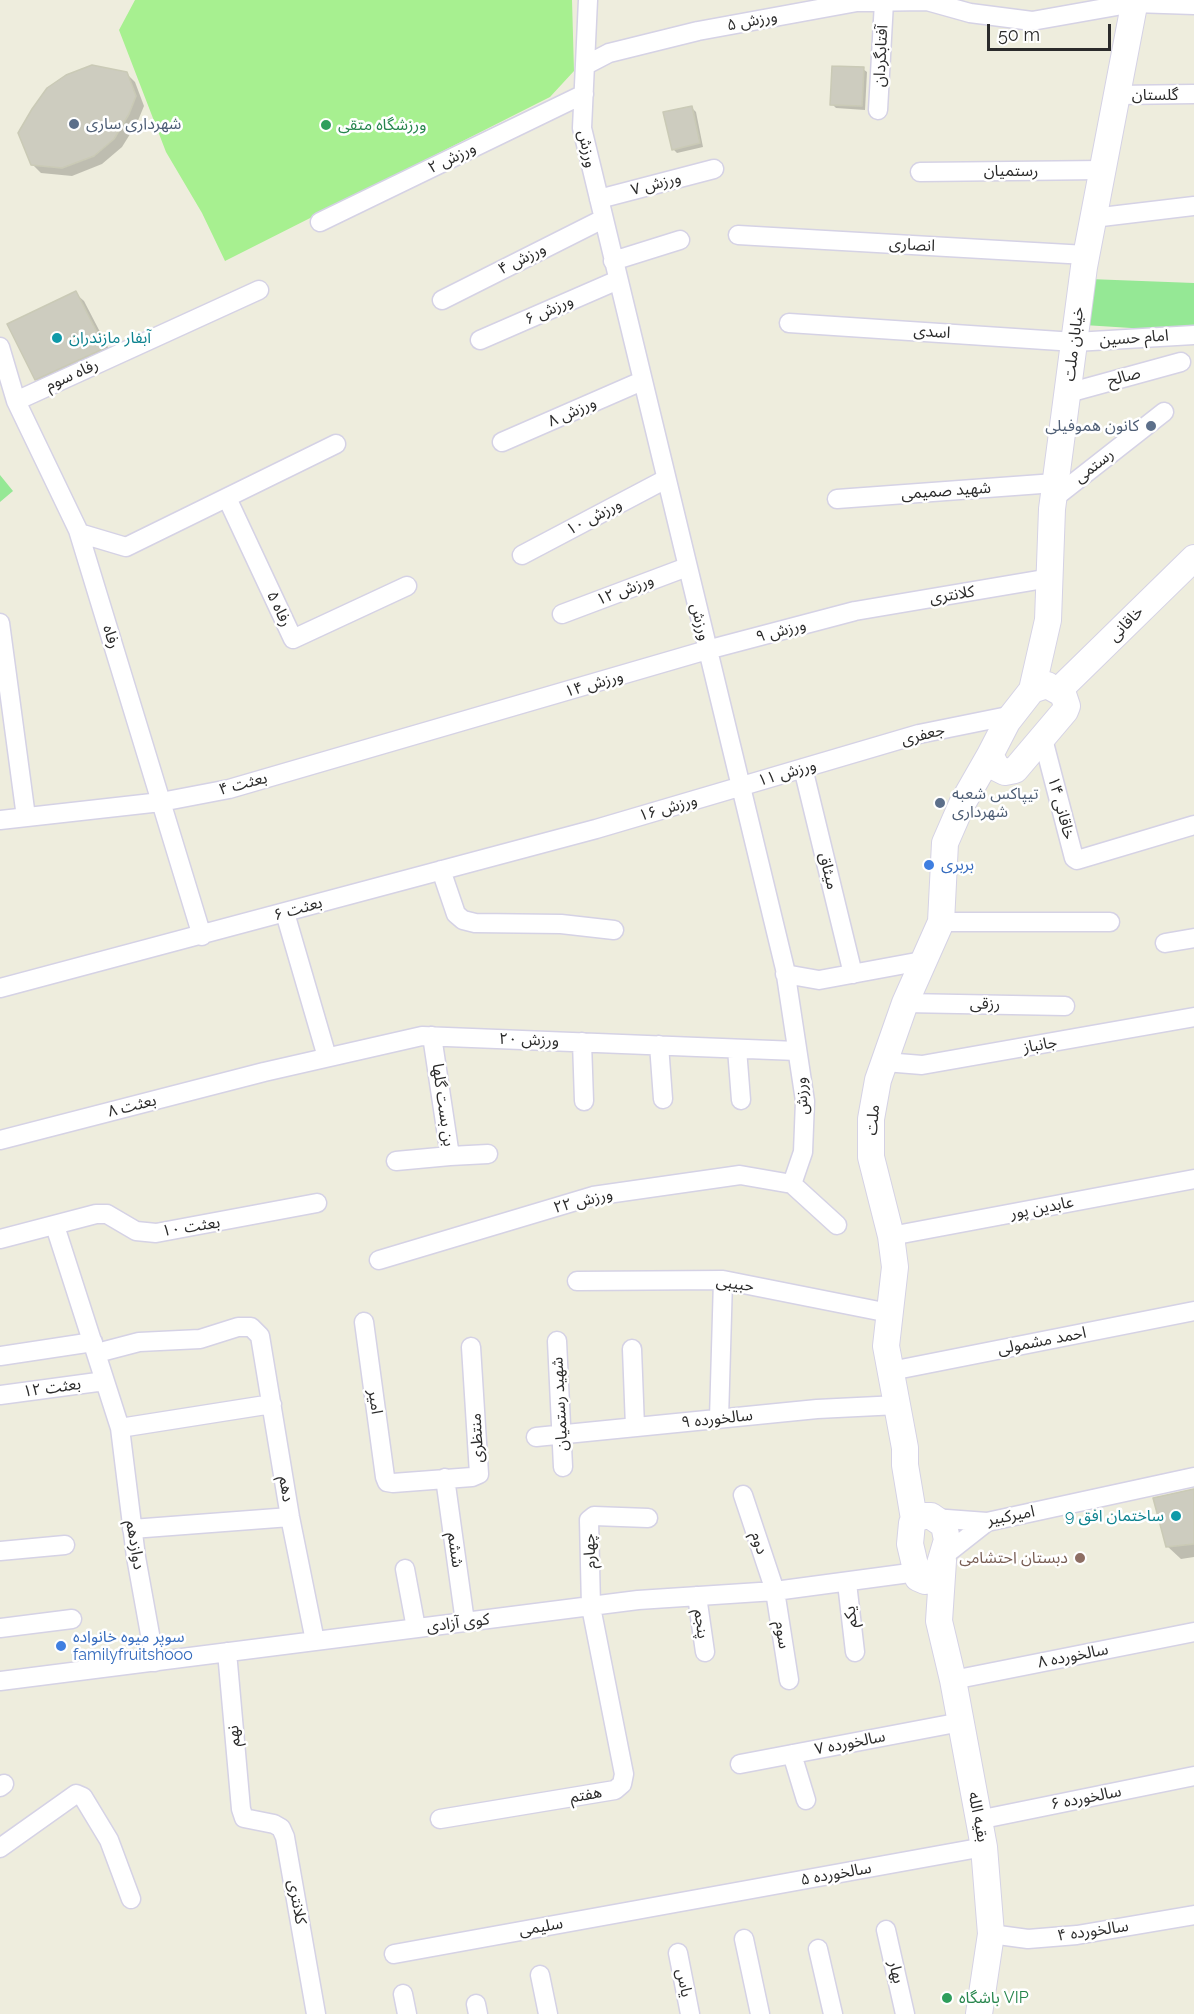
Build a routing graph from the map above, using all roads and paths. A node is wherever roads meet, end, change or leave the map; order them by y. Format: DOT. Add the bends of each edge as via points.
graph roads {
  1 [pos="588,0"];
  2 [pos="884,2"];
  3 [pos="942,2"];
  4 [pos="1135,2"];
  5 [pos="1194,6"];
  6 [pos="586,65"];
  7 [pos="584,94"];
  8 [pos="1194,94"];
  9 [pos="1117,95"];
  10 [pos="878,110"];
  11 [pos="714,168"];
  12 [pos="1102,170"];
  13 [pos="920,172"];
  14 [pos="598,199"];
  15 [pos="1194,206"];
  16 [pos="1094,218"];
  17 [pos="603,219"];
  18 [pos="320,222"];
  19 [pos="738,235"];
  20 [pos="680,240"];
  21 [pos="1086,255"];
  22 [pos="613,261"];
  23 [pos="618,280"];
  24 [pos="259,290"];
  25 [pos="442,300"];
  26 [pos="789,323"];
  27 [pos="1194,335"];
  28 [pos="480,340"];
  29 [pos="1074,342"];
  30 [pos="0,347"];
  31 [pos="1181,362"];
  32 [pos="642,381"];
  33 [pos="1068,393"];
  34 [pos="16,401"];
  35 [pos="1164,412"];
  36 [pos="502,442"];
  37 [pos="336,444"];
  38 [pos="666,479"];
  39 [pos="1054,491"];
  40 [pos="227,498"];
  41 [pos="837,499"];
  42 [pos="79,533"];
  43 [pos="522,555"];
  44 [pos="1194,558"];
  45 [pos="687,567"];
  46 [pos="1050,578"];
  47 [pos="407,586"];
  48 [pos="855,611"];
  49 [pos="562,614"];
  50 [pos="0,623"];
  51 [pos="707,650"];
  52 [pos="1032,690"];
  53 [pos="1059,690"];
  54 [pos="1012,715"];
  55 [pos="480,717"];
  56 [pos="1043,739"];
  57 [pos="990,754"];
  58 [pos="834,759"];
  59 [pos="803,768"];
  60 [pos="1014,770"];
  61 [pos="740,787"];
  62 [pos="161,802"];
  63 [pos="962,804"];
  64 [pos="26,817"];
  65 [pos="0,820"];
  66 [pos="1194,825"];
  67 [pos="596,829"];
  68 [pos="441,870"];
  69 [pos="285,913"];
  70 [pos="941,922"];
  71 [pos="1110,922"];
  72 [pos="614,930"];
  73 [pos="202,936"];
  74 [pos="1194,938"];
  75 [pos="1166,943"];
  76 [pos="922,961"];
  77 [pos="785,974"];
  78 [pos="853,974"];
  79 [pos="0,988"];
  80 [pos="904,1003"];
  81 [pos="1065,1006"];
  82 [pos="1194,1017"];
  83 [pos="432,1036"];
  84 [pos="582,1042"];
  85 [pos="658,1045"];
  86 [pos="737,1049"];
  87 [pos="797,1051"];
  88 [pos="327,1057"];
  89 [pos="885,1062"];
  90 [pos="264,1072"];
  91 [pos="663,1099"];
  92 [pos="741,1100"];
  93 [pos="584,1101"];
  94 [pos="0,1140"];
  95 [pos="488,1154"];
  96 [pos="450,1156"];
  97 [pos="396,1161"];
  98 [pos="1194,1179"];
  99 [pos="792,1184"];
  100 [pos="317,1203"];
  101 [pos="837,1225"];
  102 [pos="55,1226"];
  103 [pos="891,1236"];
  104 [pos="0,1239"];
  105 [pos="379,1260"];
  106 [pos="723,1280"];
  107 [pos="577,1281"];
  108 [pos="1194,1311"];
  109 [pos="889,1313"];
  110 [pos="364,1322"];
  111 [pos="557,1341"];
  112 [pos="471,1347"];
  113 [pos="95,1348"];
  114 [pos="632,1349"];
  115 [pos="0,1356"];
  116 [pos="891,1371"];
  117 [pos="105,1381"];
  118 [pos="0,1395"];
  119 [pos="272,1404"];
  120 [pos="898,1405"];
  121 [pos="719,1419"];
  122 [pos="635,1427"];
  123 [pos="120,1428"];
  124 [pos="562,1434"];
  125 [pos="536,1437"];
  126 [pos="563,1467"];
  127 [pos="1194,1476"];
  128 [pos="445,1478"];
  129 [pos="387,1482"];
  130 [pos="743,1495"];
  131 [pos="290,1517"];
  132 [pos="925,1517"];
  133 [pos="648,1518"];
  134 [pos="987,1522"];
  135 [pos="132,1529"];
  136 [pos="65,1545"];
  137 [pos="0,1551"];
  138 [pos="944,1558"];
  139 [pos="405,1569"];
  140 [pos="918,1575"];
  141 [pos="848,1583"];
  142 [pos="775,1591"];
  143 [pos="697,1596"];
  144 [pos="591,1607"];
  145 [pos="72,1619"];
  146 [pos="939,1621"];
  147 [pos="465,1622"];
  148 [pos="0,1628"];
  149 [pos="416,1628"];
  150 [pos="1194,1632"];
  151 [pos="315,1641"];
  152 [pos="227,1652"];
  153 [pos="705,1652"];
  154 [pos="855,1652"];
  155 [pos="155,1662"];
  156 [pos="789,1680"];
  157 [pos="953,1680"];
  158 [pos="0,1681"];
  159 [pos="961,1722"];
  160 [pos="792,1754"];
  161 [pos="740,1764"];
  162 [pos="1194,1776"];
  163 [pos="806,1800"];
  164 [pos="244,1818"];
  165 [pos="440,1819"];
  166 [pos="978,1820"];
  167 [pos="984,1847"];
  168 [pos="0,1848"];
  169 [pos="131,1899"];
  170 [pos="689,1901"];
  171 [pos="1194,1915"];
  172 [pos="886,1930"];
  173 [pos="991,1934"];
  174 [pos="744,1939"];
  175 [pos="818,1949"];
  176 [pos="678,1953"];
  177 [pos="394,1954"];
  178 [pos="540,1975"];
  179 [pos="403,1994"];
  180 [pos="316,2014"];
  181 [pos="407,2014"];
  182 [pos="548,2014"];
  183 [pos="690,2014"];
  184 [pos="760,2014"];
  185 [pos="833,2014"];
  186 [pos="905,2014"];
  187 [pos="979,2014"];
  1 -- 6 [label="street, ورزش"];
  2 -- 3 [label="street, ورزش ۵"];
  2 -- 6 [label="street, ورزش ۵" via="857,2 698,31 609,53"];
  2 -- 10 [label="street, آفتابگردان"];
  3 -- 4 [label="street, ورزش ۵" via="970,13 1032,21"];
  4 -- 5 [label="street, ورزش ۵"];
  4 -- 9 [label="main road, خیابان ملت"];
  6 -- 7 [label="street, ورزش"];
  7 -- 14 [label="street, ورزش" via="582,128"];
  7 -- 18 [label="street, ورزش ۲"];
  8 -- 9 [label="street, گلستان"];
  9 -- 12 [label="main road, خیابان ملت"];
  11 -- 14 [label="street, ورزش ۷"];
  12 -- 13 [label="street, رستمیان"];
  12 -- 16 [label="main road, خیابان ملت"];
  14 -- 17 [label="street, ورزش"];
  15 -- 16 [label="street"];
  16 -- 21 [label="main road, خیابان ملت"];
  17 -- 22 [label="street, ورزش"];
  17 -- 25 [label="street, ورزش ۴"];
  19 -- 21 [label="street, انصاری"];
  20 -- 22 [label="street"];
  21 -- 29 [label="main road, خیابان ملت"];
  22 -- 23 [label="street, ورزش"];
  23 -- 28 [label="street, ورزش ۶"];
  23 -- 32 [label="street, ورزش"];
  24 -- 34 [label="street, رفاه سوم"];
  26 -- 29 [label="street, اسدی"];
  27 -- 29 [label="street, امام حسین"];
  29 -- 33 [label="main road, خیابان ملت"];
  30 -- 34 [label="street, رفاه"];
  31 -- 33 [label="street, صالح"];
  32 -- 36 [label="street, ورزش ۸"];
  32 -- 38 [label="street, ورزش"];
  33 -- 39 [label="main road, خیابان ملت"];
  34 -- 42 [label="street, رفاه"];
  35 -- 39 [label="street, رستمی"];
  37 -- 40 [label="street"];
  38 -- 43 [label="street, ورزش ۱۰"];
  38 -- 45 [label="street, ورزش"];
  39 -- 41 [label="street, شهید صمیمی"];
  39 -- 46 [label="main road, خیابان ملت"];
  40 -- 42 [label="street" via="126,547"];
  40 -- 47 [label="street, رفاه ۵" via="293,639"];
  42 -- 62 [label="street, رفاه"];
  44 -- 53 [label="main road, خاقانی"];
  45 -- 49 [label="street, ورزش ۱۲"];
  45 -- 51 [label="street, ورزش"];
  46 -- 48 [label="street, کلانتری"];
  46 -- 52 [label="main road, خیابان ملت" via="1048,620"];
  48 -- 51 [label="street, ورزش ۹"];
  50 -- 64 [label="street"];
  51 -- 55 [label="street, ورزش ۱۴"];
  51 -- 61 [label="street, ورزش"];
  52 -- 53 [label="main road" via="1047,685"];
  52 -- 54 [label="main road, ملت"];
  53 -- 56 [label="main road" via="1066,700 1065,711"];
  54 -- 57 [label="main road, ملت"];
  54 -- 58 [label="street, جعفری" via="919,734"];
  55 -- 62 [label="street, بعثت ۴" via="229,789"];
  56 -- 60 [label="main road"];
  56 -- 66 [label="street, خاقانی ۱۴" via="1077,860"];
  57 -- 60 [label="main road" via="997,768 1005,772"];
  57 -- 63 [label="main road, ملت"];
  58 -- 59 [label="street, ورزش ۱۱"];
  59 -- 61 [label="street, ورزش ۱۱"];
  59 -- 78 [label="street, میثاق"];
  60 -- 63 [label="main road"];
  61 -- 67 [label="street, ورزش ۱۶"];
  61 -- 77 [label="street, ورزش"];
  62 -- 64 [label="street, بعثت ۴"];
  62 -- 73 [label="street, رفاه"];
  63 -- 70 [label="main road, ملت" via="945,843"];
  64 -- 65 [label="street, بعثت ۴"];
  67 -- 68 [label="street, بعثت ۶"];
  68 -- 69 [label="street, بعثت ۶"];
  68 -- 72 [label="street" via="456,914 463,920"];
  69 -- 73 [label="street, بعثت ۶"];
  69 -- 88 [label="street"];
  70 -- 71 [label="street"];
  70 -- 76 [label="main road, ملت"];
  73 -- 79 [label="street, بعثت ۶"];
  74 -- 75 [label="street"];
  76 -- 78 [label="street"];
  76 -- 80 [label="main road, ملت"];
  77 -- 78 [label="street" via="819,980"];
  77 -- 87 [label="street, ورزش"];
  80 -- 81 [label="street, رزقی"];
  80 -- 89 [label="main road, ملت"];
  82 -- 89 [label="street, جانباز" via="922,1065"];
  83 -- 84 [label="street, ورزش ۲۰"];
  83 -- 88 [label="street, ورزش ۲۰"];
  83 -- 96 [label="street, بن بست گلها"];
  84 -- 85 [label="street, ورزش ۲۰"];
  84 -- 93 [label="street"];
  85 -- 86 [label="street, ورزش ۲۰"];
  85 -- 91 [label="street"];
  86 -- 87 [label="street, ورزش ۲۰"];
  86 -- 92 [label="street"];
  87 -- 99 [label="street, ورزش" via="805,1101 803,1152"];
  88 -- 90 [label="street, ورزش ۲۰"];
  89 -- 103 [label="main road, ملت" via="871,1119 871,1157"];
  90 -- 94 [label="street, بعثت ٨"];
  95 -- 96 [label="street"];
  96 -- 97 [label="street, بن بست گلها"];
  98 -- 103 [label="street, عابدین پور"];
  99 -- 101 [label="street"];
  99 -- 105 [label="street, ورزش ۲۲" via="740,1175 593,1196"];
  100 -- 102 [label="street, بعثت ۱۰" via="156,1233 136,1231 107,1214"];
  102 -- 104 [label="street, بعثت ۱۰"];
  102 -- 113 [label="street, دوازدهم"];
  103 -- 109 [label="main road, ملت" via="894,1267"];
  106 -- 107 [label="street, حبیبی"];
  106 -- 109 [label="street, حبیبی"];
  106 -- 121 [label="street"];
  108 -- 116 [label="street, احمد مشمولی"];
  109 -- 116 [label="main road, ملت" via="886,1346"];
  110 -- 129 [label="street, امیر"];
  111 -- 124 [label="street, شهید رستمیان"];
  112 -- 128 [label="street, منتظری" via="479,1474"];
  113 -- 115 [label="street"];
  113 -- 117 [label="street, دوازدهم"];
  113 -- 119 [label="street, دهم" via="200,1339 238,1326 251,1327 260,1336"];
  114 -- 122 [label="street"];
  116 -- 120 [label="main road, ملت"];
  117 -- 118 [label="street, بعثت ۱۲"];
  117 -- 123 [label="street, دوازدهم"];
  119 -- 123 [label="street"];
  119 -- 131 [label="street, دهم"];
  120 -- 121 [label="street, سالخورده ۹"];
  120 -- 132 [label="main road, ملت" via="905,1448"];
  121 -- 122 [label="street, سالخورده ۹"];
  122 -- 124 [label="street, سالخورده ۹"];
  123 -- 135 [label="street, دوازدهم"];
  124 -- 125 [label="street, سالخورده ۹"];
  124 -- 126 [label="street, شهید رستمیان"];
  127 -- 134 [label="street, امیرکبیر"];
  128 -- 129 [label="street, منتظری"];
  128 -- 147 [label="street, ششم"];
  130 -- 142 [label="street, دوم"];
  131 -- 135 [label="street"];
  131 -- 151 [label="street, دهم"];
  132 -- 134 [label="street, امیرکبیر"];
  132 -- 138 [label="main road, ملت" via="946,1529"];
  132 -- 140 [label="main road" via="910,1529"];
  133 -- 144 [label="street, چهارم" via="594,1516 589,1520"];
  134 -- 138 [label="street"];
  135 -- 155 [label="street, دوازدهم"];
  136 -- 137 [label="street"];
  138 -- 140 [label="main road" via="936,1577 925,1581"];
  138 -- 146 [label="main road"];
  139 -- 149 [label="street"];
  140 -- 141 [label="street, کوی آزادی"];
  140 -- 146 [label="main road"];
  141 -- 142 [label="street, کوی آزادی"];
  141 -- 154 [label="street, یکم"];
  142 -- 143 [label="street, کوی آزادی"];
  142 -- 156 [label="street, سوم"];
  143 -- 144 [label="street, کوی آزادی"];
  143 -- 153 [label="street, پنجم"];
  144 -- 147 [label="street, کوی آزادی"];
  144 -- 165 [label="street, هفتم" via="624,1774 622,1784 615,1790"];
  145 -- 148 [label="street"];
  146 -- 157 [label="main road, بقیه الله"];
  147 -- 149 [label="street, کوی آزادی"];
  149 -- 151 [label="street, کوی آزادی"];
  150 -- 157 [label="street, سالخورده ۸"];
  151 -- 152 [label="street, کوی آزادی"];
  152 -- 155 [label="street, کوی آزادی"];
  152 -- 164 [label="street, نهم"];
  155 -- 158 [label="street, کوی آزادی"];
  157 -- 159 [label="main road, بقیه الله"];
  159 -- 160 [label="street, سالخورده ۷"];
  159 -- 166 [label="main road, بقیه الله"];
  160 -- 161 [label="street, سالخورده ۷"];
  160 -- 163 [label="street"];
  162 -- 166 [label="street, سالخورده ۶"];
  164 -- 180 [label="street, کلانتری" via="274,1824 285,1837"];
  166 -- 167 [label="main road, بقیه الله"];
  167 -- 170 [label="street, سالخورده ۵"];
  167 -- 173 [label="main road, بقیه الله"];
  168 -- 169 [label="street" via="76,1794 83,1797 110,1840"];
  170 -- 177 [label="street, سلیمی"];
  171 -- 173 [label="street, سالخورده ۴" via="1077,1935 1028,1939"];
  172 -- 186 [label="street, بهار"];
  173 -- 187 [label="main road, بقیه الله"];
  174 -- 184 [label="street"];
  175 -- 185 [label="street"];
  176 -- 183 [label="street, یاس"];
  178 -- 182 [label="street"];
  179 -- 181 [label="street"];
}
